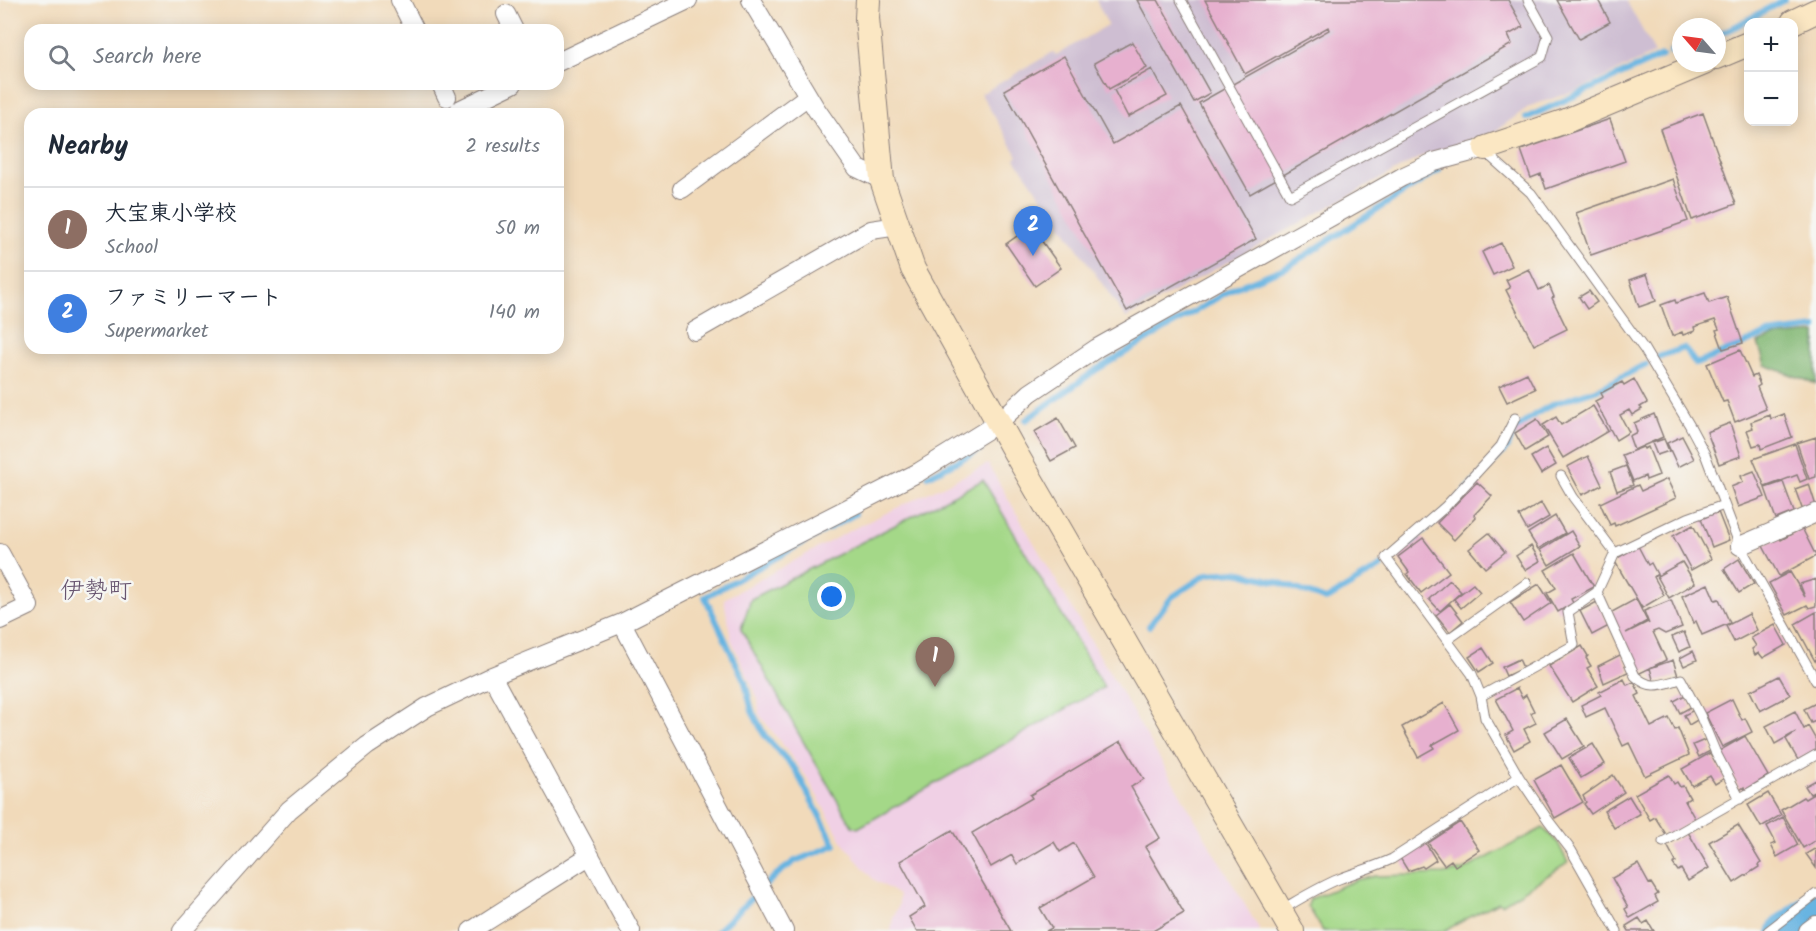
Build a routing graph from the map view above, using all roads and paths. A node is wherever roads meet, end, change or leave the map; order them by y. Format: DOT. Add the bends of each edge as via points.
graph roads {
  1 [pos="400,0"];
  2 [pos="688,0"];
  3 [pos="751,0"];
  4 [pos="868,0"];
  5 [pos="1181,0"];
  6 [pos="1528,0"];
  7 [pos="1816,11"];
  8 [pos="1798,20"];
  9 [pos="412,24"];
  10 [pos="1744,46"];
  11 [pos="1726,53"];
  12 [pos="564,59"];
  13 [pos="1683,72"];
  14 [pos="483,90"];
  15 [pos="808,96"];
  16 [pos="449,97"];
  17 [pos="1486,148"];
  18 [pos="882,180"];
  19 [pos="682,189"];
  20 [pos="898,226"];
  21 [pos="695,331"];
  22 [pos="1515,418"];
  23 [pos="998,423"];
  24 [pos="1561,476"];
  25 [pos="1724,505"];
  26 [pos="1816,513"];
  27 [pos="1740,546"];
  28 [pos="0,553"];
  29 [pos="1615,553"];
  30 [pos="1527,583"];
  31 [pos="1597,592"];
  32 [pos="0,620"];
  33 [pos="622,623"];
  34 [pos="1447,640"];
  35 [pos="492,676"];
  36 [pos="1816,681"];
  37 [pos="1481,696"];
  38 [pos="1816,754"];
  39 [pos="1519,777"];
  40 [pos="1740,799"];
  41 [pos="1663,842"];
  42 [pos="589,856"];
  43 [pos="1816,894"];
  44 [pos="1280,910"];
  45 [pos="1816,925"];
  46 [pos="182,931"];
  47 [pos="471,931"];
  48 [pos="631,931"];
  49 [pos="784,931"];
  50 [pos="1292,931"];
  51 [pos="1617,931"];
  52 [pos="1768,931"];
  53 [pos="1808,931"];
  1 -- 9 [label="street"];
  2 -- 12 [label="street"];
  3 -- 15 [label="street"];
  4 -- 18 [label="street"];
  5 -- 6 [label="lane" via="1290,196 1542,57 1548,36"];
  7 -- 8 [label="street"];
  10 -- 11 [label="street"];
  13 -- 17 [label="street" via="1566,121"];
  14 -- 16 [label="street"];
  15 -- 18 [label="street" via="857,168"];
  15 -- 19 [label="street"];
  17 -- 23 [label="street" via="1434,162 1287,240 1097,348 1030,393"];
  17 -- 25 [label="lane" via="1492,159 1531,193 1644,349 1705,454"];
  18 -- 20 [label="street"];
  20 -- 21 [label="street" via="871,230"];
  20 -- 23 [label="street" via="913,269"];
  22 -- 34 [label="lane" via="1501,446 1445,507 1386,558"];
  23 -- 33 [label="street" via="919,472"];
  23 -- 44 [label="street"];
  24 -- 29 [label="lane"];
  25 -- 27 [label="lane"];
  25 -- 29 [label="lane"];
  26 -- 27 [label="street"];
  27 -- 36 [label="lane"];
  28 -- 32 [label="street" via="28,606"];
  29 -- 31 [label="lane"];
  30 -- 34 [label="lane"];
  31 -- 37 [label="lane" via="1568,612 1574,645"];
  31 -- 40 [label="lane" via="1635,676 1653,686 1680,679"];
  33 -- 35 [label="street"];
  33 -- 49 [label="street"];
  34 -- 37 [label="lane" via="1472,674"];
  35 -- 42 [label="street"];
  35 -- 46 [label="street" via="427,707 367,746 289,810"];
  37 -- 39 [label="lane" via="1485,718"];
  38 -- 40 [label="lane"];
  39 -- 44 [label="lane" via="1392,859 1339,879"];
  39 -- 51 [label="lane" via="1571,850"];
  40 -- 41 [label="lane"];
  42 -- 47 [label="street"];
  42 -- 48 [label="street"];
  43 -- 52 [label="lane"];
  44 -- 50 [label="street"];
  45 -- 53 [label="street"];
}
